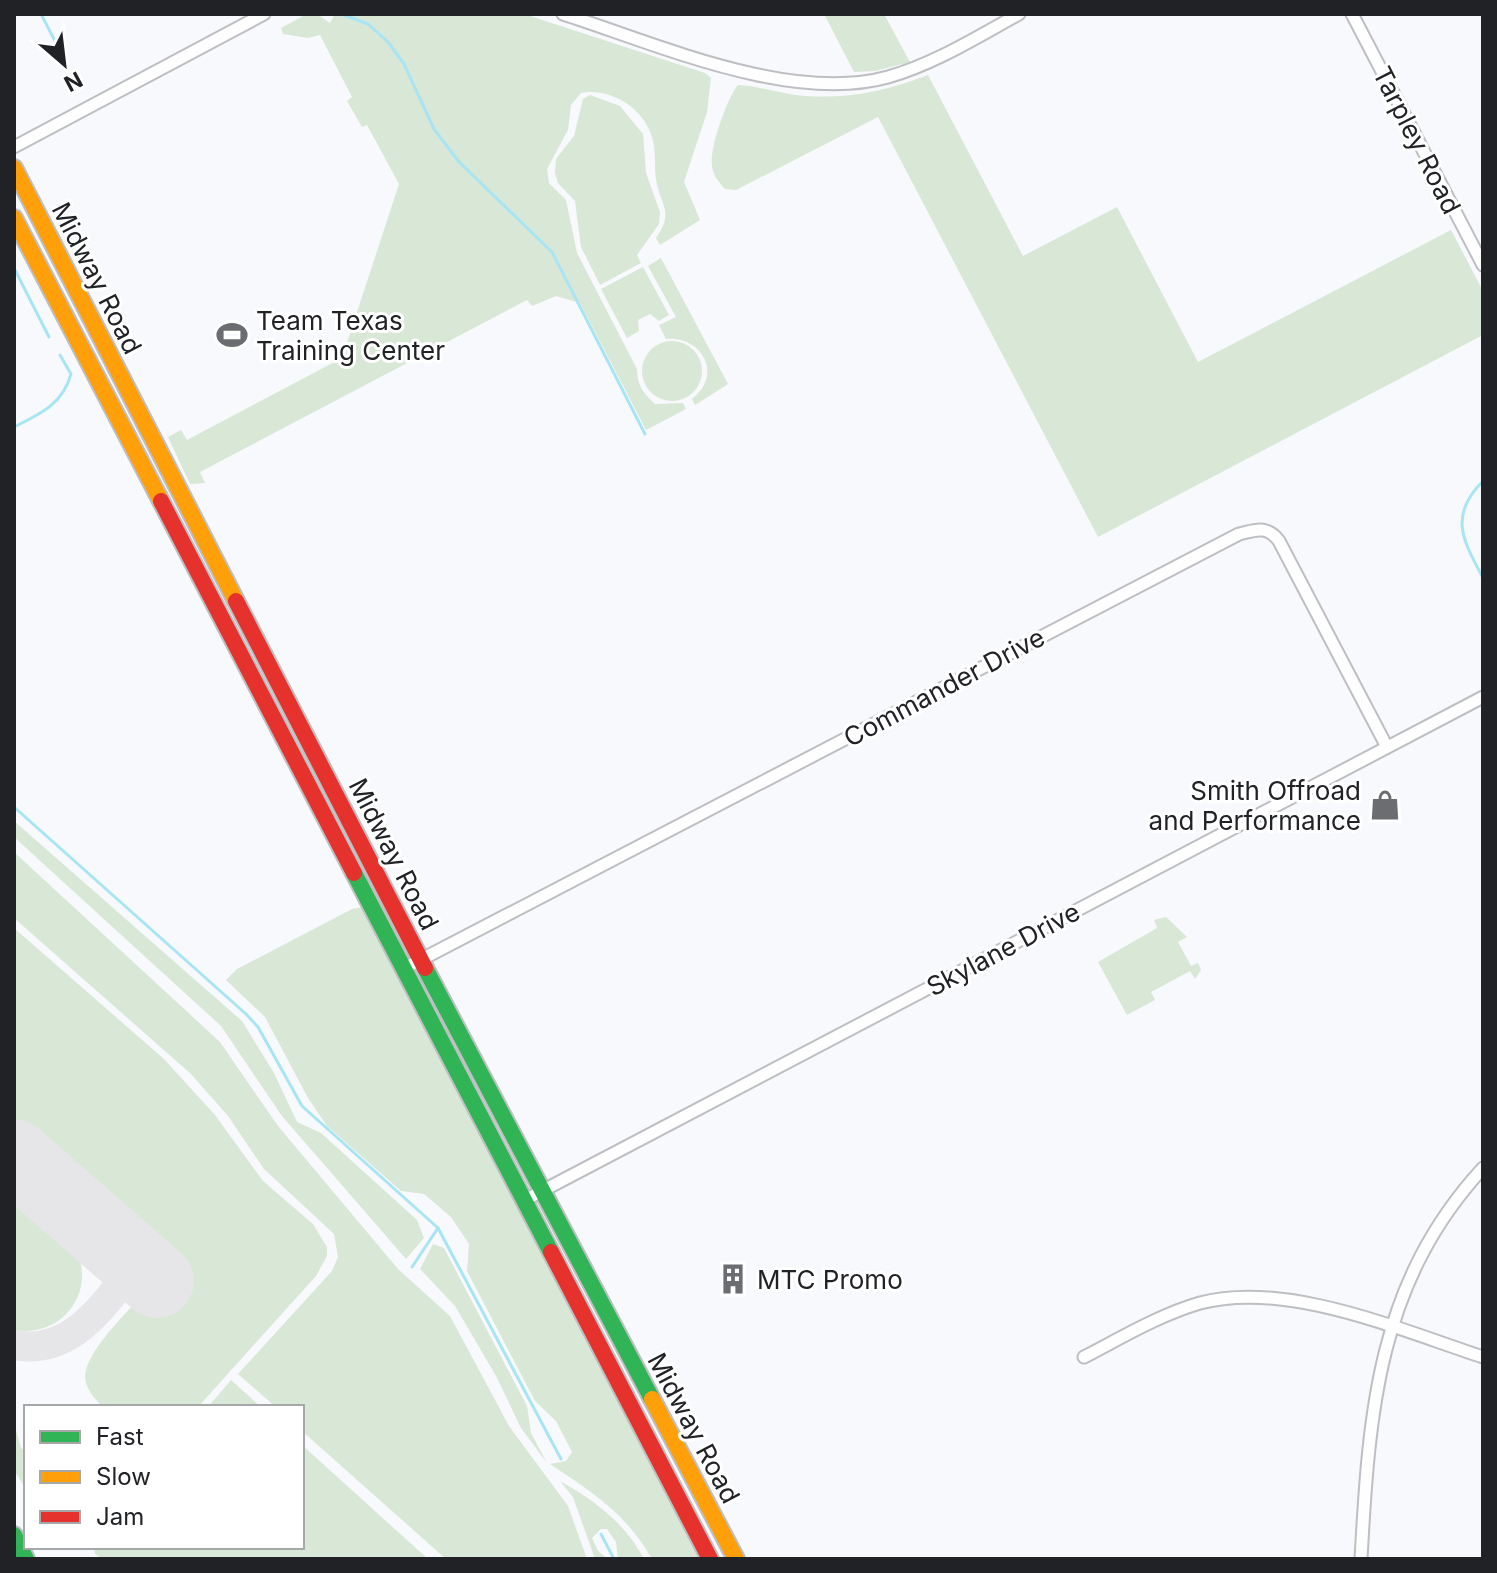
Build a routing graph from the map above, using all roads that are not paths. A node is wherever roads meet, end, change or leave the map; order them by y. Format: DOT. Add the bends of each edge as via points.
graph roads {
  1 [pos="264,14"];
  2 [pos="563,14"];
  3 [pos="1019,14"];
  4 [pos="1352,14"];
  5 [pos="14,147"];
  6 [pos="14,168"];
  7 [pos="14,218"];
  8 [pos="1483,265"];
  9 [pos="150,433"];
  10 [pos="130,442"];
  11 [pos="258,643"];
  12 [pos="239,652"];
  13 [pos="1483,697"];
  14 [pos="1387,747"];
  15 [pos="421,960"];
  16 [pos="403,969"];
  17 [pos="1483,1168"];
  18 [pos="542,1191"];
  19 [pos="523,1201"];
  20 [pos="1389,1326"];
  21 [pos="1084,1357"];
  22 [pos="1483,1357"];
  23 [pos="649,1393"];
  24 [pos="629,1404"];
  25 [pos="723,1534"];
  26 [pos="14,1535"];
  27 [pos="706,1552"];
  28 [pos="26,1559"];
  29 [pos="736,1559"];
  30 [pos="1361,1559"];
  1 -- 5 [label="street"];
  2 -- 3 [label="street" via="768,78 824,85 864,82 913,68"];
  4 -- 8 [label="street, Tarpley Road"];
  6 -- 9 [label="main road, Midway Road"];
  7 -- 10 [label="main road, Midway Road"];
  9 -- 10 [label="main road"];
  9 -- 11 [label="main road, Midway Road"];
  10 -- 12 [label="main road, Midway Road"];
  11 -- 12 [label="main road"];
  11 -- 15 [label="main road, Midway Road"];
  12 -- 16 [label="main road, Midway Road"];
  13 -- 14 [label="street, Skylane Drive"];
  14 -- 15 [label="street, Commander Drive" via="1279,541 1272,531 1260,529 1239,534"];
  14 -- 18 [label="street, Skylane Drive"];
  15 -- 16 [label="street, Commander Drive"];
  15 -- 18 [label="main road, Midway Road"];
  16 -- 19 [label="main road, Midway Road"];
  17 -- 20 [label="street" via="1428,1241"];
  18 -- 19 [label="street, Skylane Drive"];
  18 -- 23 [label="main road, Midway Road"];
  19 -- 24 [label="main road, Midway Road"];
  20 -- 21 [label="street" via="1296,1301 1231,1298 1174,1312"];
  20 -- 22 [label="street"];
  20 -- 30 [label="street" via="1368,1452"];
  23 -- 24 [label="main road"];
  23 -- 25 [label="main road, Midway Road"];
  24 -- 27 [label="main road, Midway Road"];
  25 -- 27 [label="main road"];
  25 -- 29 [label="main road, Midway Road"];
  26 -- 28 [label="main road"];
}
